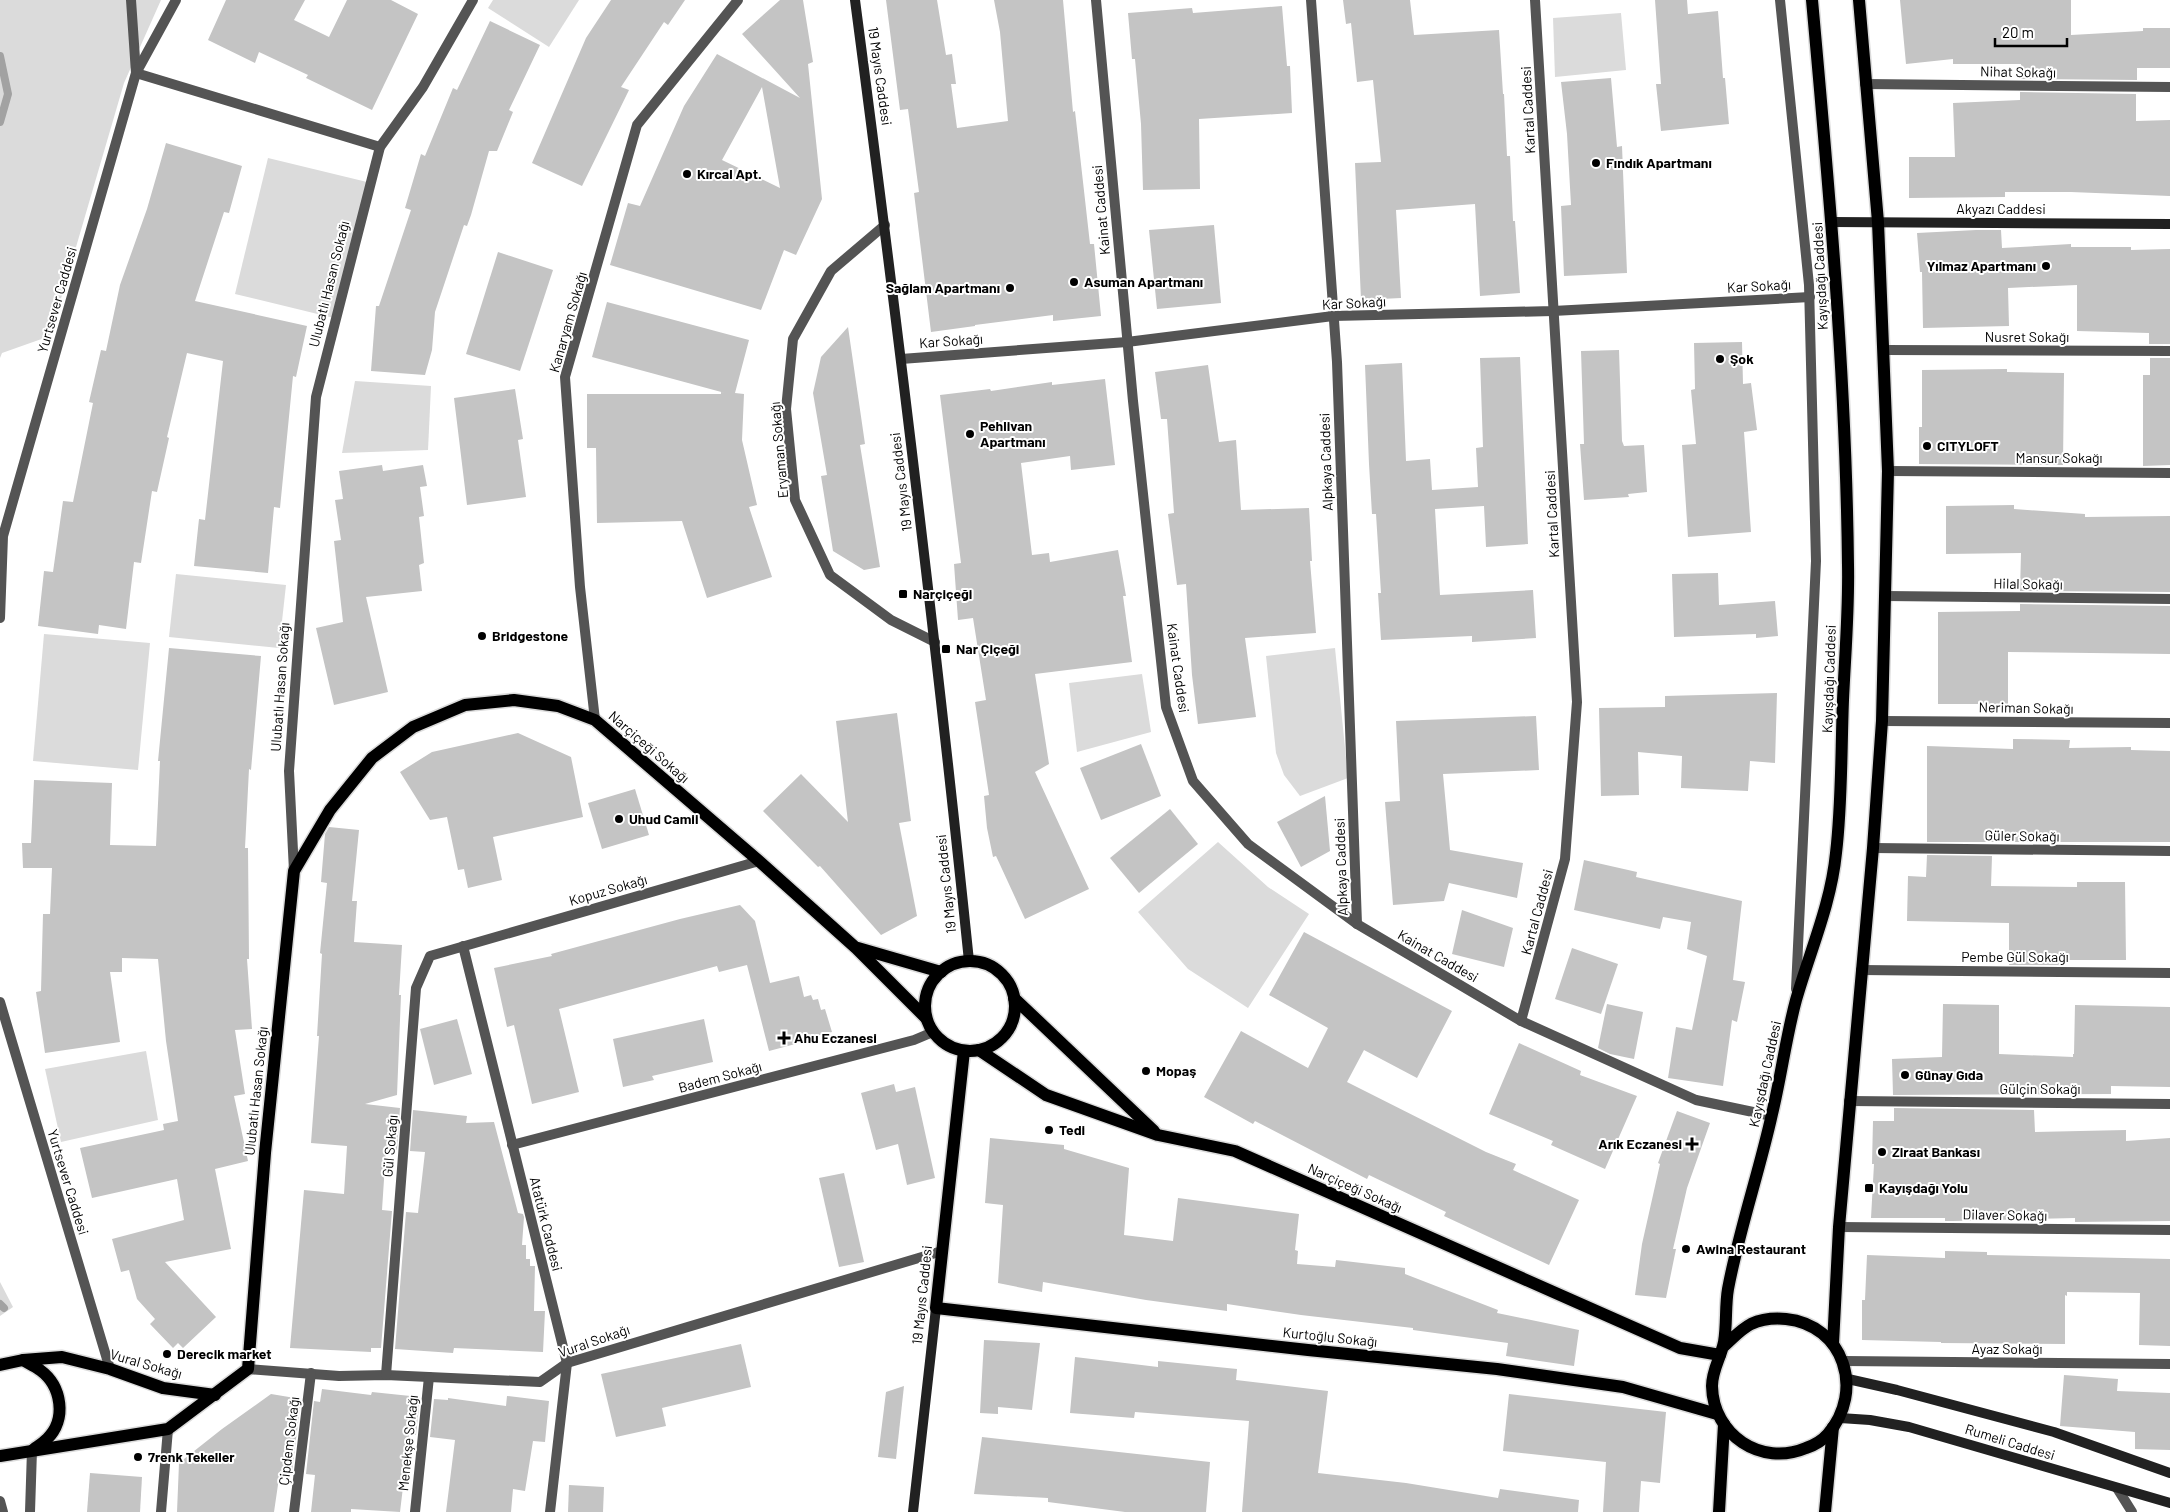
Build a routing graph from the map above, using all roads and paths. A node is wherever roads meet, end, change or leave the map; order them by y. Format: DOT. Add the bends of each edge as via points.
graph roads {
  1 [pos="131,0"];
  2 [pos="176,0"];
  3 [pos="473,0"];
  4 [pos="738,0"];
  5 [pos="855,0"];
  6 [pos="1096,0"];
  7 [pos="1311,0"];
  8 [pos="1536,0"];
  9 [pos="1780,0"];
  10 [pos="1812,0"];
  11 [pos="1859,0"];
  12 [pos="136,73"];
  13 [pos="1866,84"];
  14 [pos="2170,87"];
  15 [pos="380,148"];
  16 [pos="1832,222"];
  17 [pos="1878,222"];
  18 [pos="2170,224"];
  19 [pos="885,225"];
  20 [pos="1810,297"];
  21 [pos="1553,312"];
  22 [pos="1333,316"];
  23 [pos="1127,342"];
  24 [pos="1884,350"];
  25 [pos="2170,351"];
  26 [pos="901,359"];
  27 [pos="1888,470"];
  28 [pos="2170,473"];
  29 [pos="1886,596"];
  30 [pos="2170,599"];
  31 [pos="0,618"];
  32 [pos="935,642"];
  33 [pos="595,720"];
  34 [pos="1882,721"];
  35 [pos="2170,724"];
  36 [pos="1873,848"];
  37 [pos="2170,851"];
  38 [pos="759,861"];
  39 [pos="294,871"];
  40 [pos="1357,924"];
  41 [pos="464,946"];
  42 [pos="856,948"];
  43 [pos="969,961"];
  44 [pos="1861,970"];
  45 [pos="940,972"];
  46 [pos="2170,972"];
  47 [pos="1014,998"];
  48 [pos="0,1002"];
  49 [pos="1796,1002"];
  50 [pos="926,1018"];
  51 [pos="1521,1021"];
  52 [pos="933,1032"];
  53 [pos="979,1050"];
  54 [pos="964,1051"];
  55 [pos="1849,1101"];
  56 [pos="2170,1104"];
  57 [pos="1772,1116"];
  58 [pos="1158,1135"];
  59 [pos="512,1145"];
  60 [pos="1839,1227"];
  61 [pos="2170,1230"];
  62 [pos="942,1251"];
  63 [pos="936,1308"];
  64 [pos="1833,1344"];
  65 [pos="1721,1351"];
  66 [pos="23,1360"];
  67 [pos="1844,1361"];
  68 [pos="567,1363"];
  69 [pos="2170,1364"];
  70 [pos="0,1365"];
  71 [pos="110,1369"];
  72 [pos="248,1369"];
  73 [pos="311,1373"];
  74 [pos="386,1375"];
  75 [pos="429,1376"];
  76 [pos="1848,1379"];
  77 [pos="215,1395"];
  78 [pos="1721,1419"];
  79 [pos="1836,1422"];
  80 [pos="168,1429"];
  81 [pos="32,1450"];
  82 [pos="0,1456"];
  83 [pos="2170,1473"];
  84 [pos="2117,1488"];
  85 [pos="0,1501"];
  86 [pos="2170,1503"];
  87 [pos="4,1512"];
  88 [pos="30,1512"];
  89 [pos="161,1512"];
  90 [pos="294,1512"];
  91 [pos="414,1512"];
  92 [pos="550,1512"];
  93 [pos="914,1512"];
  94 [pos="1719,1512"];
  95 [pos="1825,1512"];
  96 [pos="2132,1512"];
  1 -- 12 [label="street"];
  2 -- 12 [label="street, Yurtsever Caddesi"];
  3 -- 15 [label="street, Ulubatlı Hasan Sokağı" via="423,87"];
  4 -- 33 [label="street, Kanaryam Sokağı" via="637,125 565,377 580,587"];
  5 -- 19 [label="street, 19 Mayıs Caddesi"];
  6 -- 23 [label="street, Kainat Caddesi"];
  7 -- 22 [label="street, Alpkaya Caddesi"];
  8 -- 21 [label="street, Kartal Caddesi"];
  9 -- 20 [label="street"];
  10 -- 16 [label="main road, Kayışdağı Caddesi"];
  11 -- 13 [label="main road"];
  12 -- 15 [label="street"];
  12 -- 31 [label="street, Yurtsever Caddesi" via="3,536"];
  13 -- 14 [label="street, Nihat Sokağı"];
  13 -- 17 [label="main road"];
  15 -- 39 [label="street, Ulubatlı Hasan Sokağı" via="316,397 289,771"];
  16 -- 17 [label="street, Akyazı Caddesi"];
  16 -- 49 [label="main road, Kayışdağı Caddesi" via="1848,568 1841,760 1836,854 1824,916"];
  17 -- 18 [label="street, Akyazı Caddesi"];
  17 -- 24 [label="main road"];
  19 -- 26 [label="street, 19 Mayıs Caddesi"];
  19 -- 32 [label="street, Eryaman Sokağı" via="831,271 793,339 786,409 795,500 830,575 891,620"];
  20 -- 21 [label="street, Kar Sokağı"];
  20 -- 49 [label="street" via="1816,561"];
  21 -- 22 [label="street, Kar Sokağı"];
  21 -- 51 [label="street, Kartal Caddesi" via="1577,702 1565,859"];
  22 -- 23 [label="street, Kar Sokağı"];
  22 -- 40 [label="street, Alpkaya Caddesi"];
  23 -- 26 [label="street, Kar Sokağı"];
  23 -- 40 [label="street, Kainat Caddesi" via="1166,707 1192,781 1248,844"];
  24 -- 25 [label="street, Nusret Sokağı"];
  24 -- 27 [label="main road"];
  26 -- 32 [label="street, 19 Mayıs Caddesi"];
  27 -- 28 [label="street, Mansur Sokağı"];
  27 -- 29 [label="main road"];
  29 -- 30 [label="street, Hilal Sokağı"];
  29 -- 34 [label="main road"];
  32 -- 43 [label="street, 19 Mayıs Caddesi"];
  33 -- 38 [label="main road, Narçiçeği Sokağı"];
  33 -- 39 [label="main road, Narçiçeği Sokağı" via="558,706 514,700 465,705 413,727 372,758 330,810"];
  34 -- 35 [label="street, Neriman Sokağı"];
  34 -- 36 [label="main road"];
  36 -- 37 [label="street, Güler Sokağı"];
  36 -- 44 [label="main road"];
  38 -- 41 [label="street, Kopuz Sokağı"];
  38 -- 42 [label="main road, Narçiçeği Sokağı"];
  39 -- 72 [label="main road, Ulubatlı Hasan Sokağı" via="265,1153"];
  40 -- 51 [label="street, Kainat Caddesi"];
  41 -- 59 [label="street, Atatürk Caddesi"];
  41 -- 74 [label="street, Gül Sokağı" via="430,956 416,988"];
  42 -- 45 [label="main road, Narçiçeği Sokağı"];
  42 -- 50 [label="main road, Narçiçeği Sokağı"];
  43 -- 45 [label="main road" via="954,964"];
  43 -- 47 [label="main road" via="993,967 1010,986"];
  44 -- 46 [label="street, Pembe Gül Sokağı"];
  44 -- 55 [label="main road"];
  45 -- 50 [label="main road, Narçiçeği Sokağı" via="927,993"];
  47 -- 53 [label="main road, Narçiçeği Sokağı" via="1015,1012 1007,1032 992,1046"];
  47 -- 58 [label="main road"];
  48 -- 71 [label="street, Yurtsever Caddesi"];
  49 -- 57 [label="main road, Kayışdağı Caddesi"];
  50 -- 52 [label="main road, Narçiçeği Sokağı"];
  51 -- 57 [label="street, Kainat Caddesi" via="1696,1100"];
  52 -- 54 [label="main road, Narçiçeği Sokağı" via="952,1048"];
  52 -- 59 [label="street, Badem Sokağı" via="914,1040"];
  53 -- 54 [label="main road, Narçiçeği Sokağı"];
  53 -- 58 [label="main road, Narçiçeği Sokağı" via="1046,1095"];
  54 -- 62 [label="main road, 19 Mayıs Caddesi"];
  55 -- 56 [label="street, Gülçin Sokağı"];
  55 -- 60 [label="main road"];
  57 -- 65 [label="main road, Kayışdağı Caddesi" via="1728,1291"];
  58 -- 65 [label="main road, Narçiçeği Sokağı" via="1235,1151 1680,1348"];
  59 -- 68 [label="street, Atatürk Caddesi"];
  60 -- 61 [label="street, Dilaver Sokağı"];
  60 -- 64 [label="main road"];
  62 -- 63 [label="main road, 19 Mayıs Caddesi"];
  62 -- 68 [label="street, Vural Sokağı"];
  63 -- 78 [label="main road, Kurtoğlu Sokağı" via="1498,1369 1623,1387"];
  63 -- 93 [label="street, 19 Mayıs Caddesi"];
  64 -- 65 [label="main road" via="1817,1329 1796,1320 1774,1318 1753,1323"];
  64 -- 67 [label="main road"];
  65 -- 78 [label="main road, Kayışdağı Caddesi" via="1712,1385"];
  66 -- 70 [label="main road, Vural Sokağı"];
  66 -- 71 [label="main road, Vural Sokağı" via="62,1357"];
  66 -- 81 [label="main road" via="41,1370 50,1380 57,1390 59,1406 54,1430 47,1440"];
  67 -- 69 [label="street, Ayaz Sokağı"];
  67 -- 76 [label="main road"];
  68 -- 75 [label="street, Vural Sokağı" via="540,1382"];
  68 -- 92 [label="street, Atatürk Caddesi"];
  71 -- 77 [label="main road, Vural Sokağı" via="163,1388"];
  72 -- 73 [label="street, Vural Sokağı"];
  72 -- 77 [label="main road"];
  73 -- 74 [label="street, Vural Sokağı"];
  73 -- 90 [label="street, Çipdem Sokağı"];
  74 -- 75 [label="street, Vural Sokağı"];
  75 -- 91 [label="street, Menekşe Sokağı"];
  76 -- 79 [label="main road" via="1846,1397"];
  76 -- 83 [label="street, Rumeli Caddesi" via="2054,1432"];
  77 -- 80 [label="main road"];
  78 -- 79 [label="main road" via="1737,1440 1754,1450 1774,1454 1794,1453 1813,1446 1826,1437"];
  78 -- 94 [label="main road, Kayışdağı Caddesi"];
  79 -- 84 [label="street, Rumeli Caddesi" via="1870,1420 1909,1427"];
  79 -- 95 [label="main road"];
  80 -- 81 [label="main road"];
  80 -- 89 [label="street"];
  81 -- 82 [label="main road"];
  81 -- 88 [label="street"];
  84 -- 86 [label="street, Rumeli Caddesi"];
  84 -- 96 [label="street"];
  85 -- 87 [label="street"];
}
